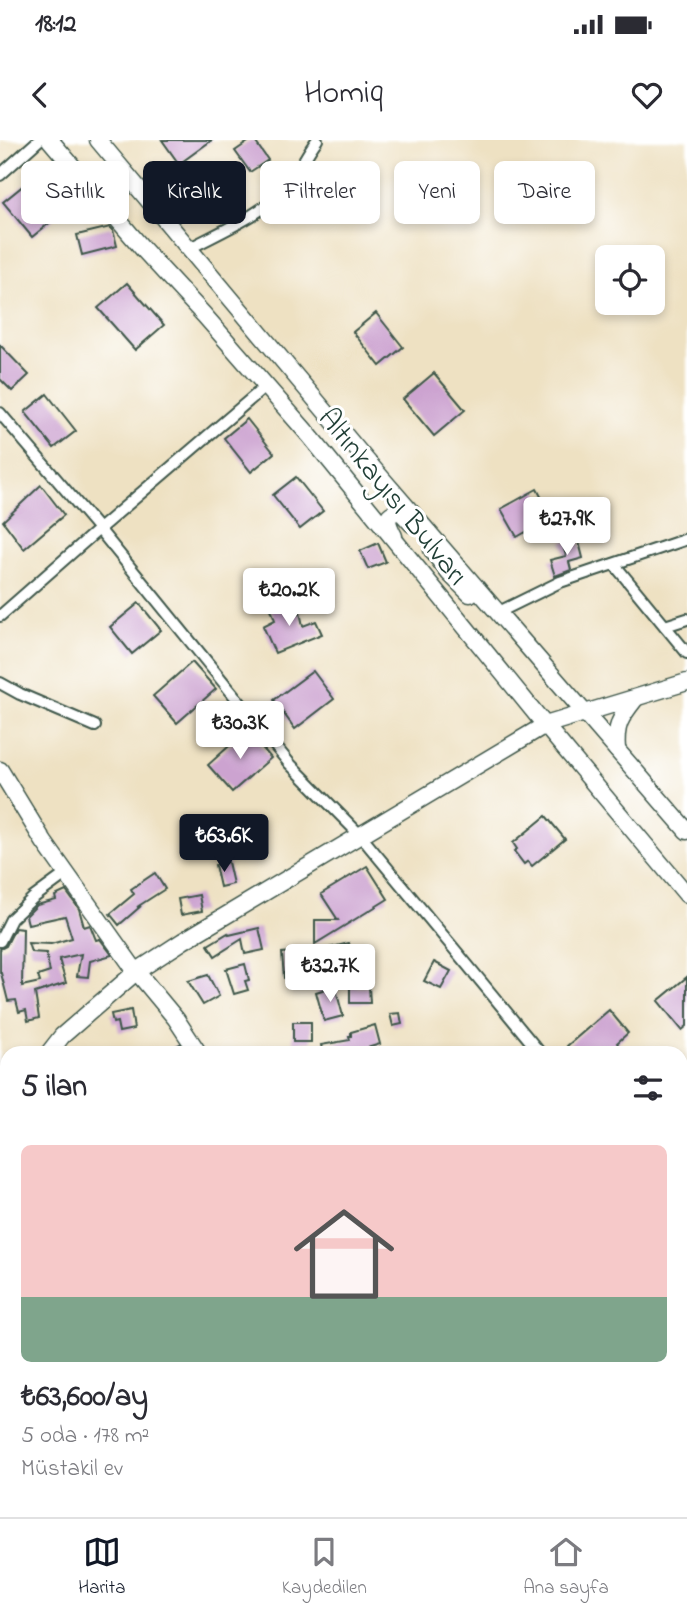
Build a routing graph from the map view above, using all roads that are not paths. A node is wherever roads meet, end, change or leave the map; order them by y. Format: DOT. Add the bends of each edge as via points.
graph roads {
  1 [pos="39,140"];
  2 [pos="50,140"];
  3 [pos="98,140"];
  4 [pos="317,140"];
  5 [pos="0,175"];
  6 [pos="190,248"];
  7 [pos="266,386"];
  8 [pos="288,411"];
  9 [pos="0,413"];
  10 [pos="356,448"];
  11 [pos="99,529"];
  12 [pos="687,539"];
  13 [pos="398,545"];
  14 [pos="614,564"];
  15 [pos="499,612"];
  16 [pos="0,616"];
  17 [pos="687,619"];
  18 [pos="665,626"];
  19 [pos="687,653"];
  20 [pos="0,682"];
  21 [pos="687,682"];
  22 [pos="635,698"];
  23 [pos="586,713"];
  24 [pos="545,725"];
  25 [pos="95,726"];
  26 [pos="617,750"];
  27 [pos="0,770"];
  28 [pos="687,831"];
  29 [pos="360,835"];
  30 [pos="66,873"];
  31 [pos="673,878"];
  32 [pos="687,889"];
  33 [pos="687,895"];
  34 [pos="0,940"];
  35 [pos="137,971"];
  36 [pos="55,1046"];
  37 [pos="194,1046"];
  38 [pos="534,1046"];
  1 -- 5 [label="street"];
  2 -- 7 [label="main road, Altınkayısı Bulvarı"];
  3 -- 6 [label="main road, Altınkayısı Bulvarı"];
  4 -- 6 [label="street" via="288,186 269,205"];
  6 -- 10 [label="main road, Altınkayısı Bulvarı"];
  7 -- 8 [label="main road, Altınkayısı Bulvarı"];
  7 -- 11 [label="street"];
  8 -- 10 [label="main road" via="308,427 368,497 374,498 380,487"];
  8 -- 13 [label="main road, Altınkayısı Bulvarı"];
  9 -- 11 [label="street"];
  10 -- 15 [label="main road, Altınkayısı Bulvarı"];
  11 -- 16 [label="street"];
  11 -- 29 [label="street" via="289,762"];
  12 -- 14 [label="street"];
  13 -- 15 [label="main road" via="387,520 401,512 449,573 474,597"];
  13 -- 24 [label="main road, Altınkayısı Bulvarı"];
  14 -- 15 [label="street" via="560,582"];
  14 -- 18 [label="street"];
  15 -- 23 [label="main road, Altınkayısı Bulvarı"];
  17 -- 18 [label="street"];
  18 -- 19 [label="street"];
  20 -- 25 [label="street"];
  21 -- 22 [label="main road"];
  22 -- 23 [label="main road"];
  22 -- 26 [label="main road" via="619,721"];
  23 -- 24 [label="main road"];
  23 -- 26 [label="main road, Altınkayısı Bulvarı"];
  24 -- 29 [label="main road"];
  24 -- 31 [label="main road, Altınkayısı Bulvarı"];
  26 -- 28 [label="main road, Altınkayısı Bulvarı"];
  27 -- 30 [label="main road"];
  29 -- 35 [label="main road"];
  29 -- 38 [label="street"];
  30 -- 34 [label="street" via="11,919"];
  30 -- 35 [label="main road"];
  31 -- 32 [label="main road"];
  31 -- 33 [label="main road, Altınkayısı Bulvarı"];
  35 -- 36 [label="main road"];
  35 -- 37 [label="main road"];
}
